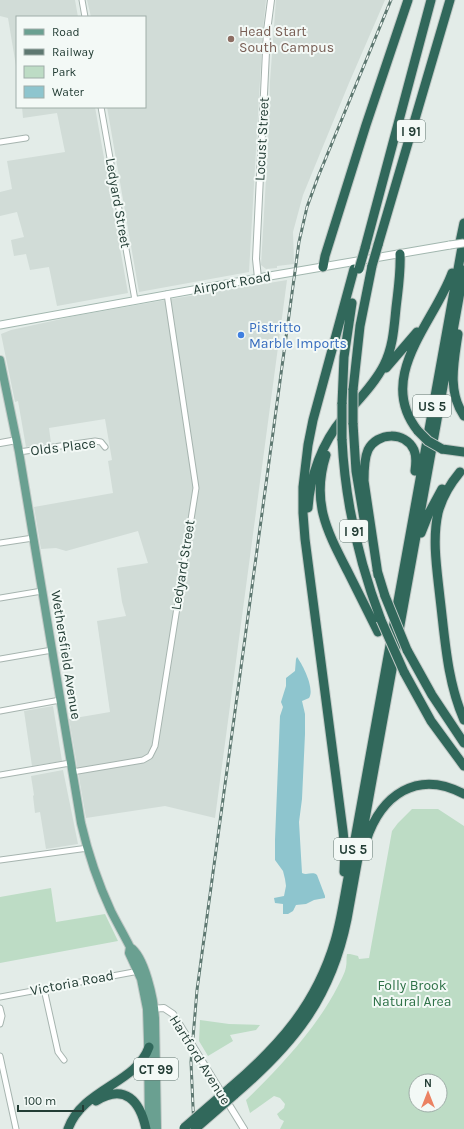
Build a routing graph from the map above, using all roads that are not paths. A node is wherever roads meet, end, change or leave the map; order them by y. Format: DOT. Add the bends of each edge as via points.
graph roads {
  1 [pos="82,0"];
  2 [pos="271,0"];
  3 [pos="408,0"];
  4 [pos="431,0"];
  5 [pos="436,0"];
  6 [pos="446,0"];
  7 [pos="450,0"];
  8 [pos="85,16"];
  9 [pos="445,18"];
  10 [pos="410,79"];
  11 [pos="101,108"];
  12 [pos="26,138"];
  13 [pos="0,142"];
  14 [pos="464,224"];
  15 [pos="464,236"];
  16 [pos="464,243"];
  17 [pos="400,254"];
  18 [pos="323,267"];
  19 [pos="357,269"];
  20 [pos="464,270"];
  21 [pos="258,278"];
  22 [pos="167,294"];
  23 [pos="464,294"];
  24 [pos="135,300"];
  25 [pos="427,320"];
  26 [pos="0,325"];
  27 [pos="0,360"];
  28 [pos="374,380"];
  29 [pos="2,381"];
  30 [pos="350,410"];
  31 [pos="464,416"];
  32 [pos="17,440"];
  33 [pos="0,443"];
  34 [pos="105,447"];
  35 [pos="19,452"];
  36 [pos="464,452"];
  37 [pos="462,471"];
  38 [pos="33,538"];
  39 [pos="0,543"];
  40 [pos="378,575"];
  41 [pos="405,576"];
  42 [pos="311,588"];
  43 [pos="42,591"];
  44 [pos="0,598"];
  45 [pos="52,650"];
  46 [pos="0,659"];
  47 [pos="403,674"];
  48 [pos="60,700"];
  49 [pos="0,711"];
  50 [pos="464,720"];
  51 [pos="464,743"];
  52 [pos="70,763"];
  53 [pos="464,766"];
  54 [pos="72,772"];
  55 [pos="0,775"];
  56 [pos="464,794"];
  57 [pos="88,848"];
  58 [pos="0,860"];
  59 [pos="352,893"];
  60 [pos="141,970"];
  61 [pos="44,989"];
  62 [pos="0,997"];
  63 [pos="0,1008"];
  64 [pos="151,1009"];
  65 [pos="302,1012"];
  66 [pos="0,1024"];
  67 [pos="151,1042"];
  68 [pos="0,1056"];
  69 [pos="64,1060"];
  70 [pos="233,1094"];
  71 [pos="184,1128"];
  72 [pos="16,1129"];
  73 [pos="68,1129"];
  74 [pos="72,1129"];
  75 [pos="146,1129"];
  76 [pos="150,1129"];
  77 [pos="157,1129"];
  78 [pos="195,1129"];
  79 [pos="202,1129"];
  80 [pos="244,1129"];
  1 -- 8 [label="street"];
  2 -- 21 [label="street, Locust Street" via="267,31 256,259"];
  3 -- 18 [label="highway" via="324,256"];
  4 -- 10 [label="highway, I 91"];
  5 -- 10 [label="highway" via="424,46"];
  6 -- 9 [label="highway"];
  7 -- 9 [label="highway, I 91"];
  9 -- 40 [label="highway, I 91, bridge" via="372,266 359,332 354,390 355,461 359,495"];
  10 -- 19 [label="highway, I 91, bridge"];
  11 -- 24 [label="street, Ledyard Street"];
  12 -- 13 [label="street"];
  14 -- 25 [label="highway" via="452,274"];
  15 -- 41 [label="highway, US 5"];
  16 -- 17 [label="main road, Airport Road, bridge"];
  17 -- 18 [label="main road, Airport Road"];
  17 -- 28 [label="highway" via="392,344 385,363"];
  18 -- 21 [label="main road, Airport Road"];
  19 -- 42 [label="highway" via="313,420 305,461 303,518"];
  19 -- 47 [label="highway, I 91, bridge" via="342,372 345,476 352,522 366,579"];
  20 -- 41 [label="highway, US 5"];
  21 -- 22 [label="main road, Airport Road"];
  22 -- 24 [label="main road, Airport Road"];
  22 -- 54 [label="street, Ledyard Street" via="196,488 155,746 150,756 143,760"];
  23 -- 31 [label="highway" via="453,382 456,401"];
  24 -- 26 [label="main road, Airport Road"];
  25 -- 28 [label="highway"];
  25 -- 36 [label="highway, bridge" via="410,355 403,379 405,407 418,432 428,441 442,449"];
  27 -- 29 [label="main road, Wethersfield Avenue"];
  28 -- 30 [label="highway"];
  29 -- 32 [label="main road, Wethersfield Avenue"];
  30 -- 42 [label="highway" via="326,443 311,487 307,527"];
  30 -- 47 [label="highway" via="334,435 326,454 321,479 321,507 333,542 400,674"];
  32 -- 33 [label="street"];
  32 -- 35 [label="main road, Wethersfield Avenue"];
  34 -- 35 [label="street, Olds Place" via="102,442 95,441"];
  35 -- 38 [label="main road, Wethersfield Avenue"];
  37 -- 41 [label="highway" via="443,488 430,510 415,558"];
  37 -- 50 [label="highway" via="447,490 440,506 436,546 447,662"];
  38 -- 39 [label="street"];
  38 -- 43 [label="main road, Wethersfield Avenue"];
  40 -- 41 [label="highway" via="364,465 372,444 383,437 393,436 406,441 412,447 416,458 403,557"];
  40 -- 51 [label="highway, I 91, bridge" via="408,650 434,699"];
  41 -- 59 [label="highway, US 5"];
  41 -- 65 [label="highway, US 5" via="338,929 321,978"];
  42 -- 65 [label="highway" via="343,824 345,857 341,892 330,943 317,982"];
  43 -- 44 [label="street"];
  43 -- 45 [label="main road, Wethersfield Avenue"];
  45 -- 46 [label="street"];
  45 -- 48 [label="main road, Wethersfield Avenue"];
  47 -- 53 [label="highway"];
  48 -- 49 [label="street"];
  48 -- 52 [label="main road, Wethersfield Avenue"];
  52 -- 54 [label="main road, Wethersfield Avenue"];
  52 -- 55 [label="street"];
  54 -- 57 [label="main road, Wethersfield Avenue"];
  56 -- 59 [label="highway" via="440,785 423,784 406,788 391,799 370,829"];
  57 -- 58 [label="street"];
  57 -- 60 [label="main road, Wethersfield Avenue" via="106,900 130,947 129,953"];
  59 -- 70 [label="highway, US 5" via="340,949 321,996 294,1037 258,1074"];
  60 -- 61 [label="street, Victoria Road"];
  60 -- 64 [label="main road, Wethersfield Avenue" via="144,991"];
  61 -- 62 [label="street, Victoria Road"];
  61 -- 69 [label="street" via="58,1052"];
  63 -- 66 [label="street"];
  64 -- 67 [label="main road, CT 99"];
  64 -- 80 [label="street, Hartford Avenue" via="166,1009 173,1014"];
  65 -- 70 [label="highway, US 5"];
  67 -- 73 [label="highway" via="144,1058 135,1068 94,1096 73,1118"];
  67 -- 76 [label="main road, CT 99"];
  67 -- 77 [label="main road, CT 99"];
  68 -- 72 [label="street"];
  70 -- 71 [label="highway, US 5, bridge"];
  70 -- 78 [label="highway, US 5, bridge"];
  70 -- 79 [label="highway"];
  74 -- 75 [label="highway" via="91,1105 115,1094 126,1096 135,1102 142,1113"];
}
